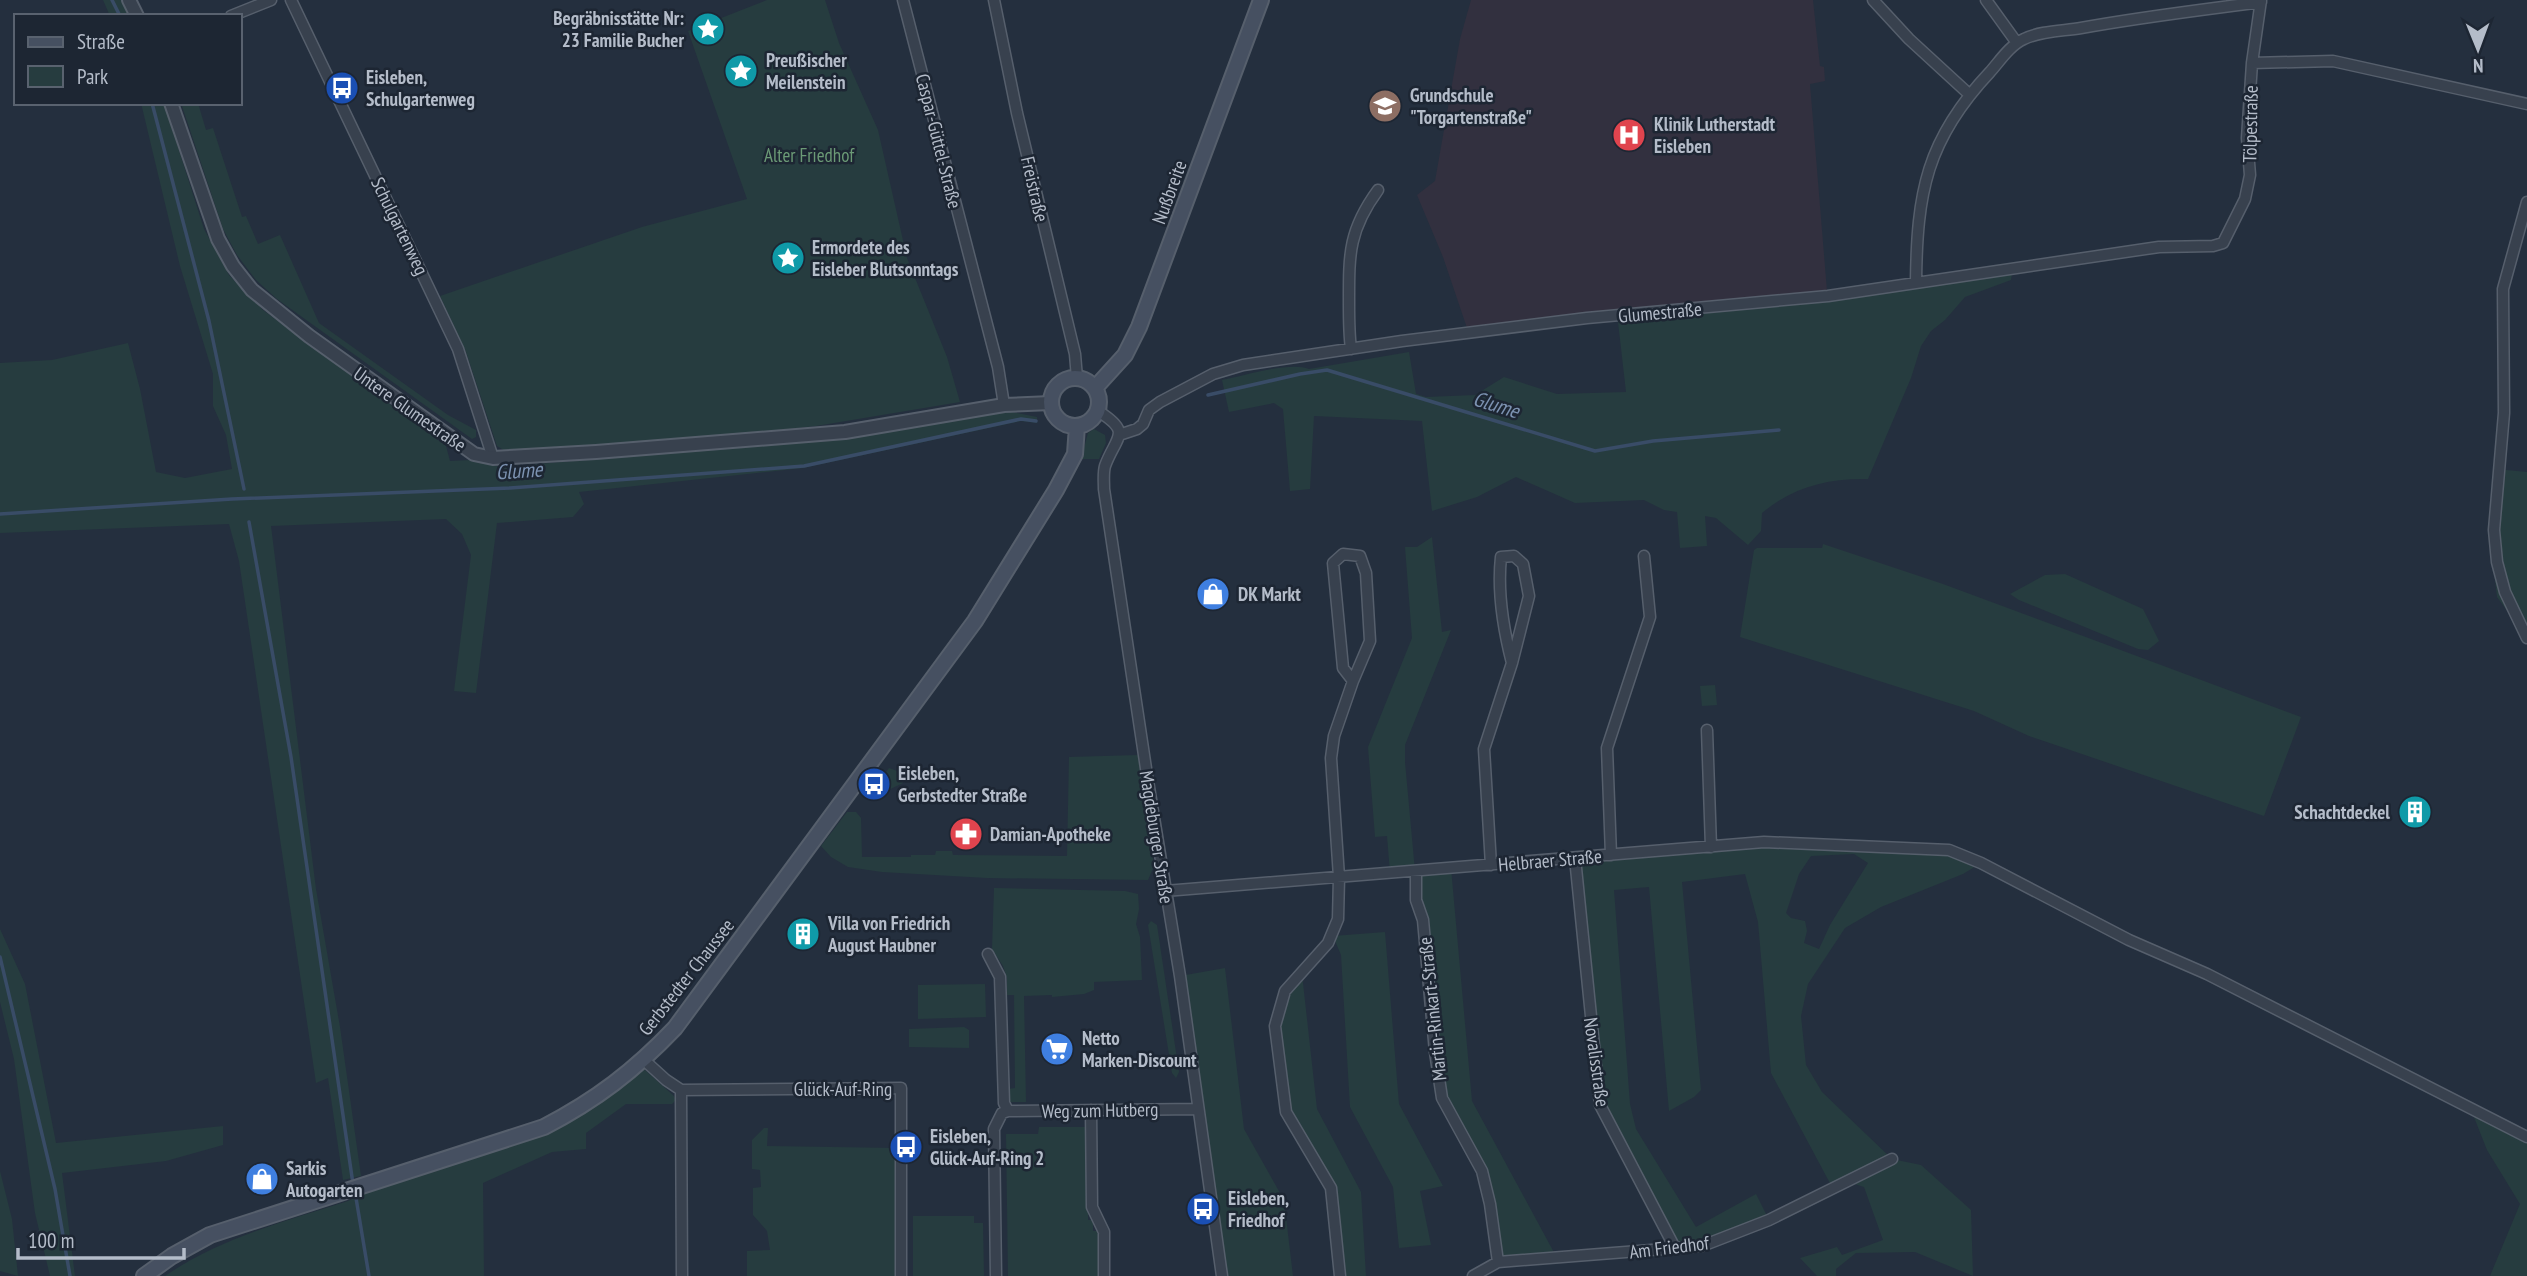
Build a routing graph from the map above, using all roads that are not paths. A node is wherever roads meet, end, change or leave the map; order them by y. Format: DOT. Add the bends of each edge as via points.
graph roads {
  1 [pos="271,0"];
  2 [pos="291,0"];
  3 [pos="903,0"];
  4 [pos="994,0"];
  5 [pos="1261,0"];
  6 [pos="1873,0"];
  7 [pos="1986,0"];
  8 [pos="2261,1"];
  9 [pos="236,14"];
  10 [pos="2017,43"];
  11 [pos="2252,63"];
  12 [pos="1970,95"];
  13 [pos="2527,104"];
  14 [pos="172,105"];
  15 [pos="1378,190"];
  16 [pos="2527,202"];
  17 [pos="2223,243"];
  18 [pos="1916,282"];
  19 [pos="1351,349"];
  20 [pos="1077,378"];
  21 [pos="1095,388"];
  22 [pos="1051,403"];
  23 [pos="1004,405"];
  24 [pos="1098,411"];
  25 [pos="1077,426"];
  26 [pos="1119,435"];
  27 [pos="493,458"];
  28 [pos="1644,556"];
  29 [pos="2527,638"];
  30 [pos="1512,663"];
  31 [pos="1353,681"];
  32 [pos="1707,730"];
  33 [pos="1711,847"];
  34 [pos="1611,855"];
  35 [pos="1575,858"];
  36 [pos="1492,865"];
  37 [pos="1416,871"];
  38 [pos="1339,877"];
  39 [pos="1165,891"];
  40 [pos="988,954"];
  41 [pos="644,1060"];
  42 [pos="681,1090"];
  43 [pos="1198,1109"];
  44 [pos="1091,1110"];
  45 [pos="1005,1112"];
  46 [pos="2527,1137"];
  47 [pos="1892,1159"];
  48 [pos="1675,1248"];
  49 [pos="1498,1262"];
  50 [pos="144,1276"];
  51 [pos="682,1276"];
  52 [pos="901,1276"];
  53 [pos="996,1276"];
  54 [pos="1104,1276"];
  55 [pos="1222,1276"];
  56 [pos="1340,1276"];
  57 [pos="1473,1276"];
  1 -- 9 [label="street"];
  2 -- 27 [label="street, Schulgartenweg" via="458,349"];
  3 -- 23 [label="street, Caspar-Güttel-Straße"];
  4 -- 20 [label="street, Freistraße"];
  5 -- 21 [label="main road, Nußbreite" via="1139,327 1125,355"];
  6 -- 12 [label="street"];
  7 -- 10 [label="street"];
  8 -- 10 [label="street" via="2076,29"];
  8 -- 11 [label="street, Tölpestraße"];
  10 -- 12 [label="street"];
  11 -- 13 [label="street" via="2333,61"];
  11 -- 17 [label="street, Tölpestraße" via="2250,175 2245,199"];
  12 -- 18 [label="street" via="1947,128 1925,182 1917,227"];
  14 -- 27 [label="street, Untere Glumestraße" via="218,239 251,290 432,426 474,454"];
  15 -- 19 [label="street" via="1358,226 1349,255"];
  16 -- 29 [label="street" via="2503,289 2504,413 2494,530 2505,592"];
  17 -- 18 [label="street, Glumestraße" via="2159,247"];
  18 -- 19 [label="street, Glumestraße" via="1828,296 1587,318"];
  19 -- 26 [label="street, Glumestraße" via="1243,365 1213,374 1160,402 1137,429"];
  20 -- 21 [label="main road"];
  20 -- 22 [label="main road" via="1062,382"];
  21 -- 24 [label="main road"];
  22 -- 23 [label="street"];
  22 -- 25 [label="main road" via="1059,419"];
  23 -- 27 [label="street, Untere Glumestraße" via="845,432"];
  24 -- 25 [label="main road" via="1089,422"];
  24 -- 26 [label="street" via="1112,420"];
  25 -- 41 [label="main road, Gerbstedter Chaussee" via="1069,464 975,621 674,1028"];
  26 -- 39 [label="street, Magdeburger Straße" via="1104,470 1104,488"];
  28 -- 34 [label="street" via="1650,617 1607,748"];
  30 -- 30 [label="street" via="1502,624 1499,573 1501,557 1514,556 1524,564 1530,596"];
  30 -- 36 [label="street" via="1484,749"];
  31 -- 31 [label="street" via="1343,668 1333,564 1343,554 1360,556 1366,573 1370,641"];
  31 -- 38 [label="street" via="1331,758"];
  32 -- 33 [label="street"];
  33 -- 34 [label="street, Helbraer Straße"];
  33 -- 46 [label="street, Helbraer Straße" via="1764,842 1949,850"];
  34 -- 35 [label="street, Helbraer Straße"];
  35 -- 36 [label="street, Helbraer Straße"];
  35 -- 48 [label="street, Novalisstraße" via="1600,1105"];
  36 -- 37 [label="street, Helbraer Straße"];
  37 -- 38 [label="street, Helbraer Straße"];
  37 -- 49 [label="street, Martin-Rinkart-Straße" via="1442,1098 1482,1171"];
  38 -- 39 [label="street, Helbraer Straße"];
  38 -- 56 [label="street" via="1340,905 1334,932 1285,991 1275,1026 1286,1112 1331,1188"];
  39 -- 43 [label="street, Magdeburger Straße"];
  40 -- 45 [label="street" via="1000,978"];
  41 -- 42 [label="street"];
  41 -- 50 [label="main road, Gerbstedter Chaussee" via="589,1102 544,1127 210,1235"];
  42 -- 51 [label="street"];
  42 -- 52 [label="street, Glück-Auf-Ring" via="901,1088"];
  43 -- 44 [label="street, Weg zum Hutberg"];
  43 -- 55 [label="street, Magdeburger Straße"];
  44 -- 45 [label="street, Weg zum Hutberg"];
  44 -- 54 [label="street" via="1092,1207 1104,1232"];
  45 -- 53 [label="street" via="994,1129"];
  47 -- 48 [label="street, Am Friedhof" via="1769,1220 1702,1246"];
  48 -- 49 [label="street, Am Friedhof"];
  49 -- 57 [label="street, Am Friedhof"];
}
